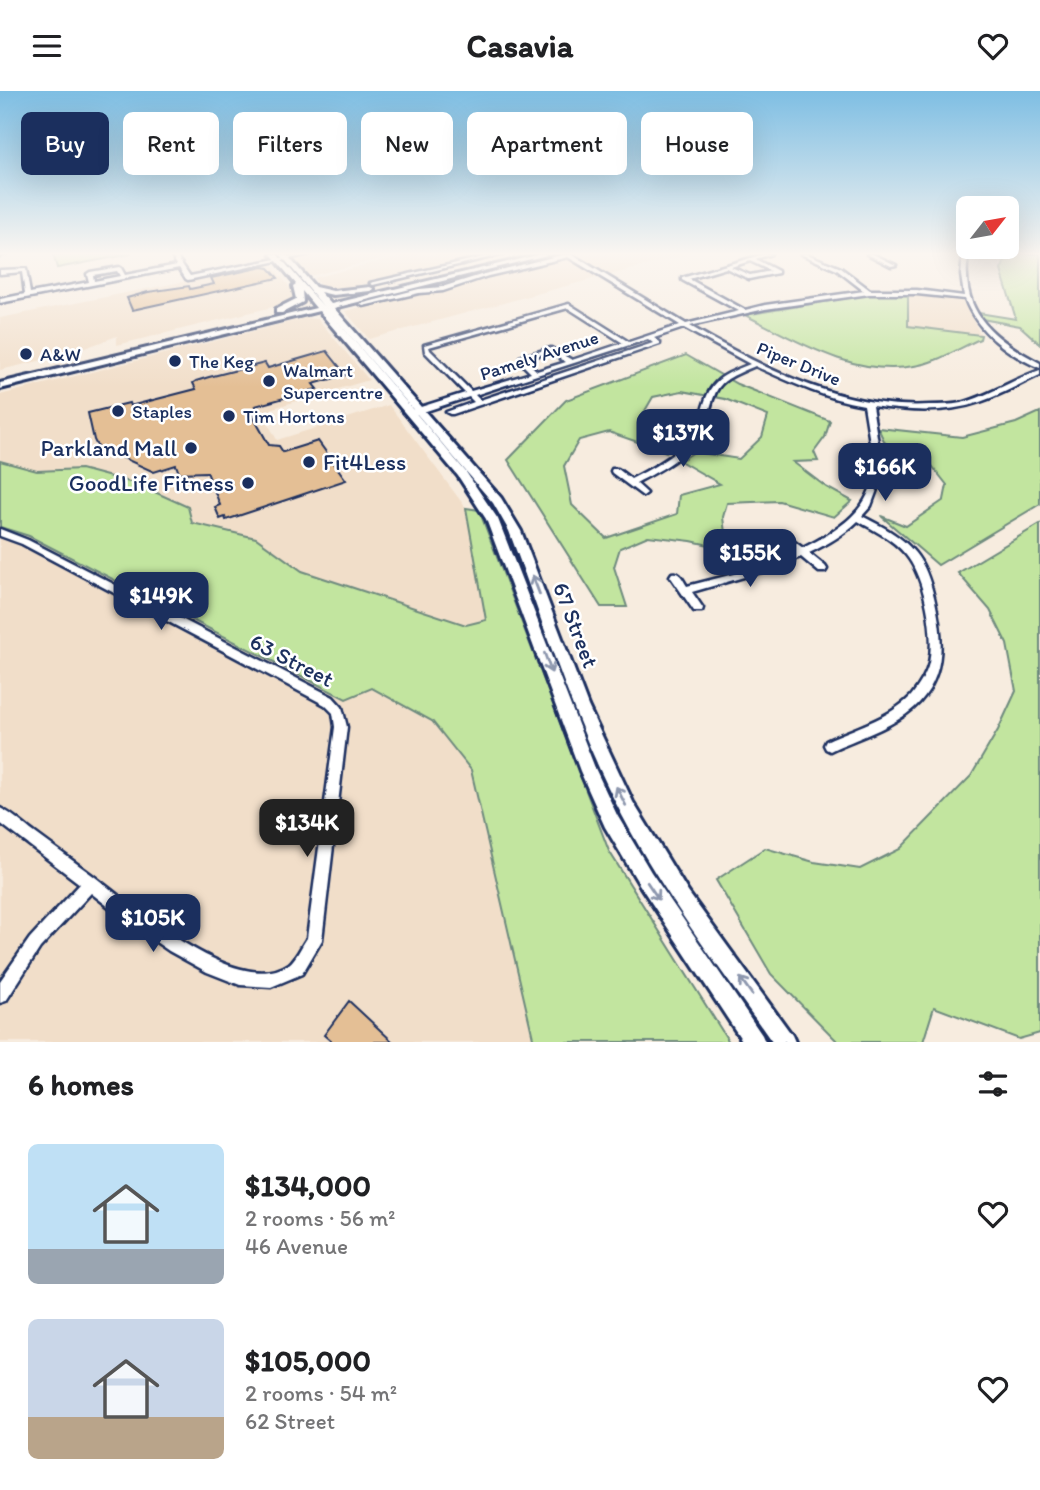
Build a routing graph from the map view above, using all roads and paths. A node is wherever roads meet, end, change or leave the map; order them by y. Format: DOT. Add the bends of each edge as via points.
graph roads {
  1 [pos="300,298"];
  2 [pos="310,298"];
  3 [pos="324,298"];
  4 [pos="340,298"];
  5 [pos="344,298"];
  6 [pos="370,298"];
  7 [pos="380,298"];
  8 [pos="642,298"];
  9 [pos="720,298"];
  10 [pos="827,298"];
  11 [pos="967,298"];
  12 [pos="359,302"];
  13 [pos="328,303"];
  14 [pos="316,305"];
  15 [pos="279,311"];
  16 [pos="743,311"];
  17 [pos="328,319"];
  18 [pos="267,321"];
  19 [pos="344,321"];
  20 [pos="687,325"];
  21 [pos="335,327"];
  22 [pos="211,330"];
  23 [pos="649,337"];
  24 [pos="359,339"];
  25 [pos="349,343"];
  26 [pos="171,344"];
  27 [pos="628,344"];
  28 [pos="121,356"];
  29 [pos="571,362"];
  30 [pos="755,363"];
  31 [pos="139,364"];
  32 [pos="382,366"];
  33 [pos="1040,366"];
  34 [pos="80,367"];
  35 [pos="124,367"];
  36 [pos="1040,372"];
  37 [pos="535,373"];
  38 [pos="0,379"];
  39 [pos="0,386"];
  40 [pos="470,394"];
  41 [pos="478,402"];
  42 [pos="868,404"];
  43 [pos="415,412"];
  44 [pos="450,412"];
  45 [pos="687,418"];
  46 [pos="704,423"];
  47 [pos="722,427"];
  48 [pos="852,469"];
  49 [pos="615,471"];
  50 [pos="877,475"];
  51 [pos="897,480"];
  52 [pos="630,483"];
  53 [pos="643,493"];
  54 [pos="857,517"];
  55 [pos="0,532"];
  56 [pos="781,536"];
  57 [pos="802,553"];
  58 [pos="822,569"];
  59 [pos="675,576"];
  60 [pos="685,590"];
  61 [pos="698,608"];
  62 [pos="830,745"];
  63 [pos="0,815"];
  64 [pos="91,883"];
  65 [pos="0,995"];
  66 [pos="755,1042"];
  67 [pos="785,1042"];
  1 -- 15 [label="main road"];
  2 -- 14 [label="main road, 67 Street"];
  3 -- 13 [label="main road, 67 Street"];
  4 -- 13 [label="main road"];
  5 -- 13 [label="main road"];
  6 -- 12 [label="main road"];
  7 -- 12 [label="street"];
  8 -- 20 [label="street, Piper Drive"];
  9 -- 16 [label="street"];
  10 -- 16 [label="street, Pamely Avenue"];
  11 -- 33 [label="street" via="987,333"];
  12 -- 13 [label="main road"];
  12 -- 19 [label="main road" via="342,309"];
  13 -- 14 [label="main road"];
  13 -- 19 [label="main road, 67 Street"];
  14 -- 15 [label="main road"];
  14 -- 17 [label="main road, 67 Street"];
  14 -- 18 [label="main road"];
  14 -- 22 [label="main road"];
  15 -- 22 [label="main road"];
  16 -- 20 [label="street, Pamely Avenue"];
  17 -- 18 [label="main road" via="311,315"];
  17 -- 21 [label="main road, 67 Street"];
  18 -- 22 [label="main road"];
  19 -- 24 [label="main road, 67 Street"];
  20 -- 23 [label="street, Pamely Avenue"];
  20 -- 30 [label="street, Piper Drive"];
  21 -- 24 [label="main road"];
  21 -- 25 [label="main road, 67 Street"];
  22 -- 26 [label="main road"];
  22 -- 28 [label="main road"];
  22 -- 38 [label="main road"];
  23 -- 27 [label="street, Pamely Avenue"];
  23 -- 41 [label="street" via="657,343"];
  24 -- 32 [label="main road, 67 Street"];
  25 -- 32 [label="main road" via="358,345"];
  25 -- 43 [label="main road, 67 Street"];
  26 -- 28 [label="main road"];
  26 -- 31 [label="main road" via="146,355"];
  27 -- 29 [label="street, Pamely Avenue"];
  27 -- 40 [label="street" via="569,306 426,346"];
  28 -- 34 [label="main road"];
  29 -- 37 [label="street, Pamely Avenue"];
  29 -- 37 [label="street" via="551,350 522,358"];
  30 -- 42 [label="street, Piper Drive" via="822,392"];
  30 -- 46 [label="street" via="715,386"];
  32 -- 43 [label="main road, 67 Street"];
  34 -- 35 [label="main road" via="115,363"];
  34 -- 39 [label="main road"];
  36 -- 42 [label="street, Piper Drive" via="954,406 917,409"];
  37 -- 40 [label="street, Pamely Avenue"];
  40 -- 41 [label="street"];
  40 -- 43 [label="street, Pamely Avenue"];
  41 -- 44 [label="street"];
  42 -- 50 [label="street"];
  43 -- 66 [label="main road, 67 Street, one-way" via="492,519 611,821"];
  67 -- 43 [label="main road, 67 Street, one-way" via="628,811 604,763 509,521 477,474"];
  45 -- 46 [label="street"];
  46 -- 47 [label="street"];
  46 -- 52 [label="street" via="676,456"];
  48 -- 50 [label="street"];
  49 -- 52 [label="street"];
  50 -- 51 [label="street"];
  50 -- 54 [label="street" via="873,495"];
  52 -- 53 [label="street"];
  54 -- 57 [label="street"];
  54 -- 62 [label="street" via="900,543 915,560 933,614 937,651 925,687 908,705"];
  55 -- 64 [label="street, 63 Street" via="329,701 338,711 341,727 314,940 300,965 261,982 205,965 177,950"];
  56 -- 57 [label="street"];
  57 -- 58 [label="street"];
  57 -- 60 [label="street" via="751,573"];
  59 -- 60 [label="street"];
  60 -- 61 [label="street"];
  63 -- 64 [label="street"];
  64 -- 65 [label="street" via="35,943"];
}
